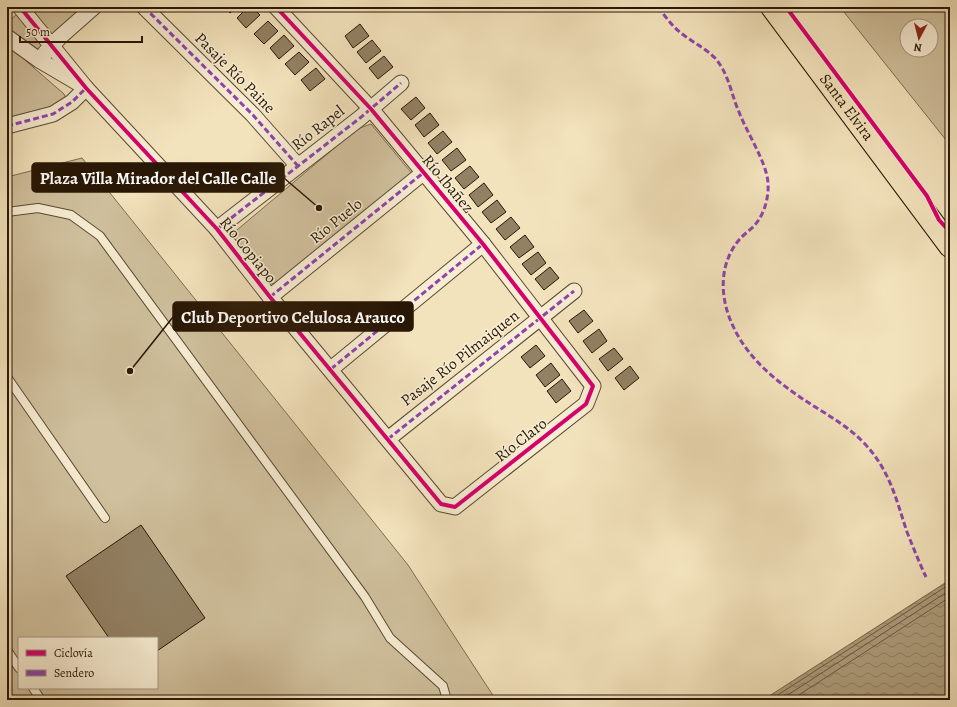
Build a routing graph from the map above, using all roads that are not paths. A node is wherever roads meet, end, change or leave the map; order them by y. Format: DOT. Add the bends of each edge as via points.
graph roads {
  1 [pos="20,7"];
  2 [pos="94,7"];
  3 [pos="144,7"];
  4 [pos="276,7"];
  5 [pos="772,7"];
  6 [pos="7,37"];
  7 [pos="52,45"];
  8 [pos="39,60"];
  9 [pos="401,83"];
  10 [pos="86,88"];
  11 [pos="371,109"];
  12 [pos="7,126"];
  13 [pos="298,166"];
  14 [pos="423,173"];
  15 [pos="7,212"];
  16 [pos="217,229"];
  17 [pos="483,244"];
  18 [pos="950,246"];
  19 [pos="574,291"];
  20 [pos="270,296"];
  21 [pos="540,318"];
  22 [pos="331,369"];
  23 [pos="7,376"];
  24 [pos="592,386"];
  25 [pos="388,439"];
  26 [pos="455,507"];
  27 [pos="105,518"];
  28 [pos="7,650"];
  29 [pos="18,666"];
  30 [pos="34,689"];
  31 [pos="41,700"];
  32 [pos="446,700"];
  1 -- 7 [label="street, Río Copiapo"];
  2 -- 7 [label="street"];
  3 -- 13 [label="street, Pasaje Río Paine" via="253,115"];
  4 -- 11 [label="street, Río Ibañez"];
  5 -- 18 [label="main road, Santa Elvira"];
  6 -- 8 [label="street, Río Copiapo"];
  7 -- 8 [label="street"];
  7 -- 10 [label="street, Río Copiapo"];
  8 -- 10 [label="street, Río Copiapo"];
  9 -- 11 [label="street, Río Rapel"];
  10 -- 12 [label="street" via="72,102 53,114"];
  10 -- 16 [label="street, Río Copiapo"];
  11 -- 13 [label="street, Río Rapel"];
  11 -- 14 [label="street, Río Ibañez"];
  13 -- 16 [label="street, Río Rapel"];
  14 -- 17 [label="street, Río Ibañez"];
  14 -- 20 [label="street, Río Puelo"];
  15 -- 32 [label="lane" via="38,208 71,215 100,236 360,591 390,638 443,686"];
  16 -- 20 [label="street, Río Copiapo"];
  17 -- 21 [label="street, Río Ibañez"];
  17 -- 22 [label="street"];
  19 -- 21 [label="street, Pasaje Río Pilmaiquen"];
  20 -- 22 [label="street, Río Copiapo"];
  21 -- 24 [label="street, Río Ibañez"];
  21 -- 25 [label="street, Pasaje Río Pilmaiquen"];
  22 -- 25 [label="street, Río Copiapo"];
  23 -- 27 [label="lane"];
  24 -- 26 [label="street, Río Claro" via="586,404"];
  25 -- 26 [label="street, Río Copiapo" via="441,504"];
  28 -- 29 [label="lane"];
  30 -- 31 [label="lane"];
}
